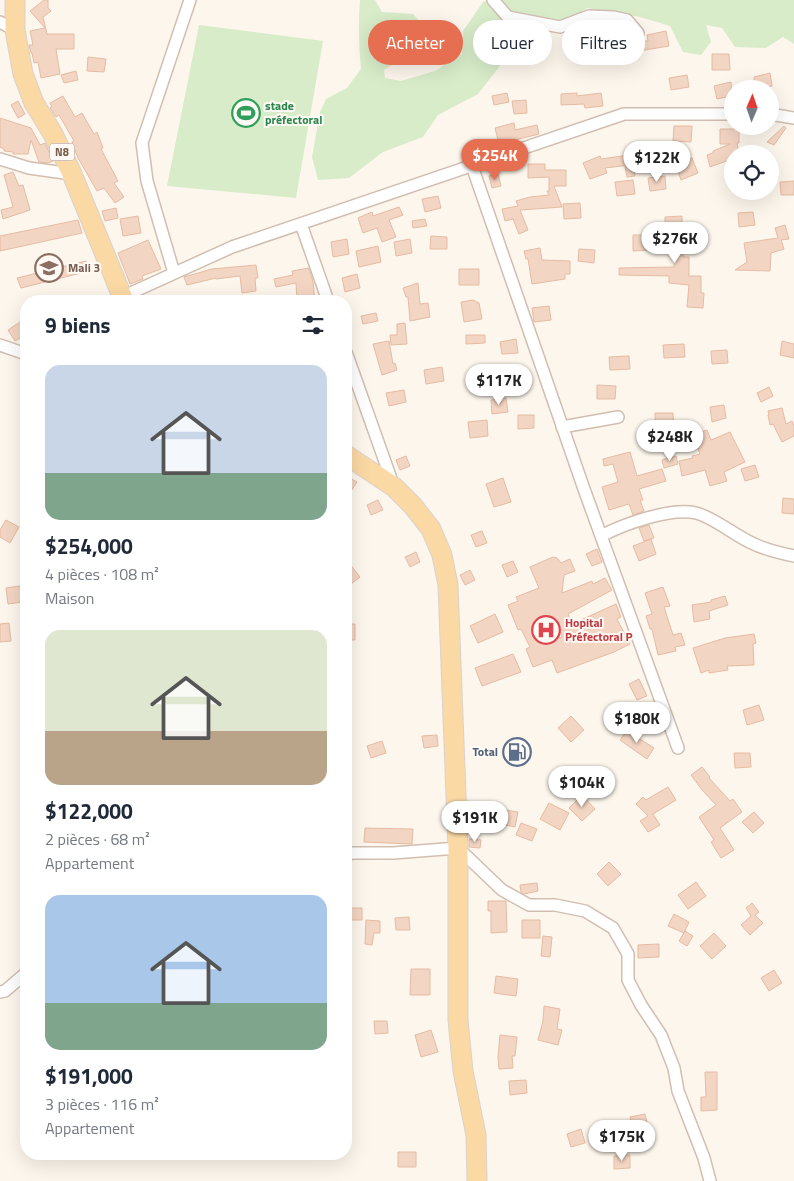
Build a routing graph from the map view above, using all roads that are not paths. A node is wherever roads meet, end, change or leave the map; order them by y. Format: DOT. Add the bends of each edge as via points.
graph roads {
  1 [pos="16,0"];
  2 [pos="494,0"];
  3 [pos="187,2"];
  4 [pos="578,20"];
  5 [pos="627,20"];
  6 [pos="8,26"];
  7 [pos="562,26"];
  8 [pos="724,114"];
  9 [pos="779,116"];
  10 [pos="794,118"];
  11 [pos="0,159"];
  12 [pos="472,166"];
  13 [pos="72,174"];
  14 [pos="301,224"];
  15 [pos="174,273"];
  16 [pos="121,295"];
  17 [pos="131,295"];
  18 [pos="326,295"];
  19 [pos="0,345"];
  20 [pos="20,352"];
  21 [pos="352,369"];
  22 [pos="618,416"];
  23 [pos="562,427"];
  24 [pos="352,459"];
  25 [pos="394,486"];
  26 [pos="601,536"];
  27 [pos="794,556"];
  28 [pos="678,748"];
  29 [pos="458,848"];
  30 [pos="352,853"];
  31 [pos="20,978"];
  32 [pos="0,992"];
  33 [pos="477,1181"];
  34 [pos="710,1181"];
  1 -- 6 [label="main road, N8"];
  2 -- 7 [label="street" via="508,17"];
  3 -- 15 [label="street" via="142,143 147,181"];
  4 -- 5 [label="street" via="589,16"];
  6 -- 13 [label="main road, N8" via="34,103"];
  8 -- 12 [label="street" via="624,114"];
  9 -- 10 [label="street"];
  11 -- 13 [label="street" via="29,168"];
  12 -- 14 [label="street"];
  12 -- 23 [label="street"];
  13 -- 16 [label="main road, N8"];
  14 -- 15 [label="street" via="232,247"];
  14 -- 18 [label="street"];
  15 -- 17 [label="street"];
  19 -- 20 [label="street"];
  21 -- 25 [label="street"];
  22 -- 23 [label="street"];
  23 -- 26 [label="street"];
  24 -- 25 [label="main road"];
  25 -- 29 [label="main road" via="431,529 445,570"];
  26 -- 27 [label="street" via="680,511 698,514 754,544"];
  26 -- 28 [label="street"];
  29 -- 30 [label="street"];
  29 -- 33 [label="main road" via="458,1020 463,1071 476,1135"];
  29 -- 34 [label="street" via="502,890 529,905 555,905 585,911 613,928 628,954 628,980 661,1035 674,1068 678,1091"];
  31 -- 32 [label="street"];
}
